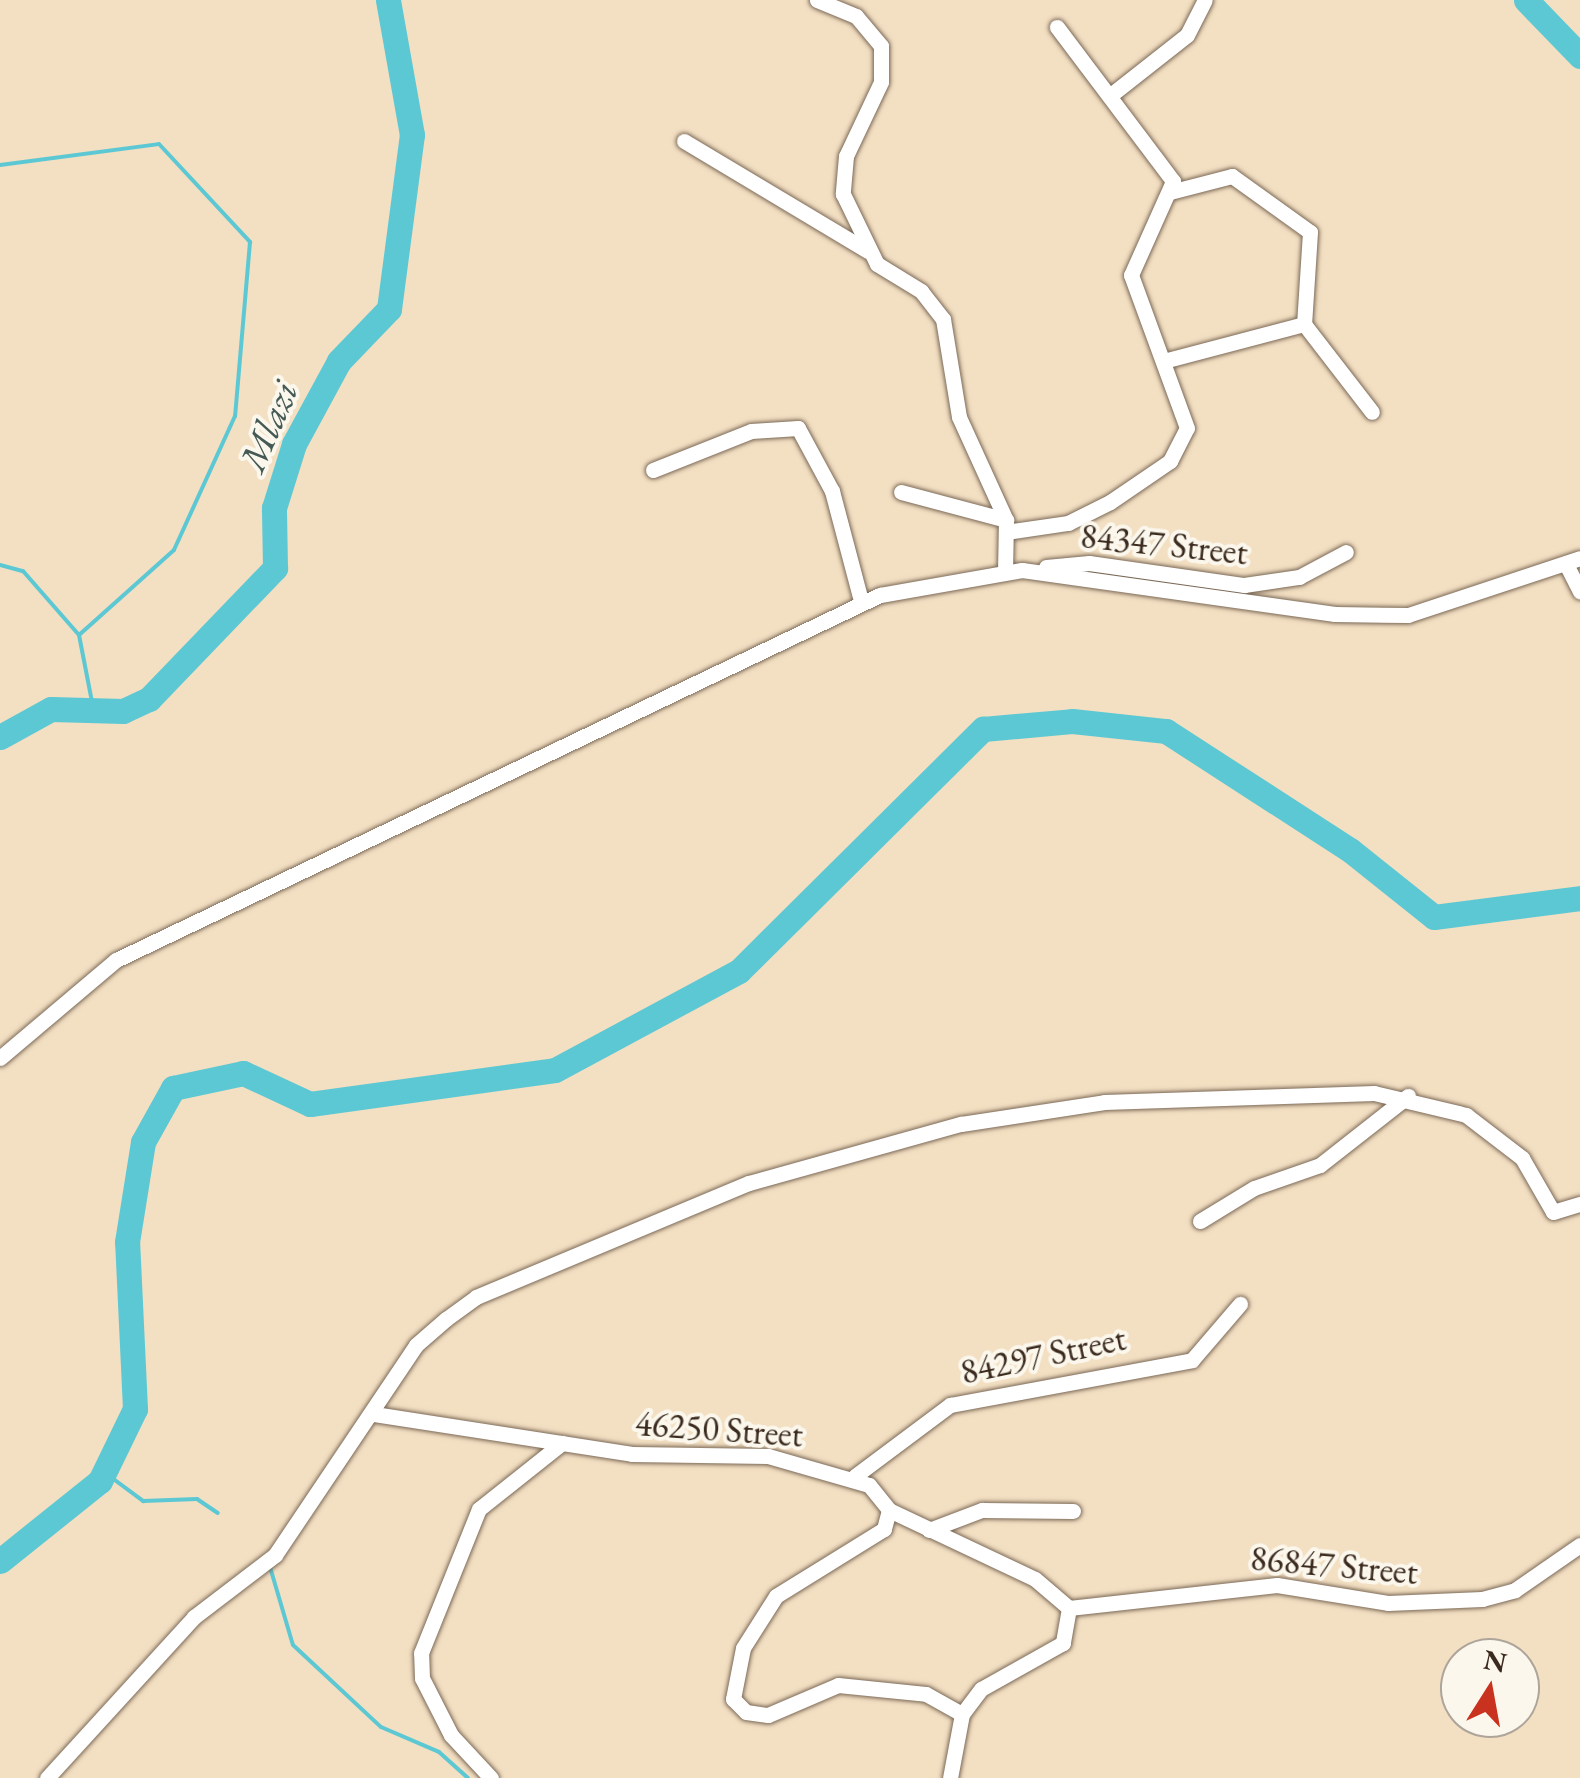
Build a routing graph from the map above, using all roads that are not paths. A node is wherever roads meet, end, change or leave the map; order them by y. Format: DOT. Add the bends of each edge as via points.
graph roads {
  1 [pos="817,0"];
  2 [pos="1205,0"];
  3 [pos="1056,28"];
  4 [pos="1112,94"];
  5 [pos="684,141"];
  6 [pos="1170,192"];
  7 [pos="868,251"];
  8 [pos="1304,324"];
  9 [pos="1166,360"];
  10 [pos="1372,412"];
  11 [pos="654,470"];
  12 [pos="901,492"];
  13 [pos="1006,533"];
  14 [pos="1346,552"];
  15 [pos="1573,561"];
  16 [pos="1022,570"];
  17 [pos="1005,571"];
  18 [pos="1580,592"];
  19 [pos="861,601"];
  20 [pos="0,1058"];
  21 [pos="1408,1096"];
  22 [pos="1580,1204"];
  23 [pos="1561,1212"];
  24 [pos="1580,1215"];
  25 [pos="1200,1221"];
  26 [pos="1240,1304"];
  27 [pos="374,1414"];
  28 [pos="562,1443"];
  29 [pos="855,1476"];
  30 [pos="889,1510"];
  31 [pos="1072,1511"];
  32 [pos="929,1530"];
  33 [pos="1580,1546"];
  34 [pos="1068,1608"];
  35 [pos="962,1714"];
  36 [pos="60,1760"];
  37 [pos="47,1778"];
  38 [pos="61,1778"];
  39 [pos="491,1778"];
  40 [pos="950,1778"];
  1 -- 7 [label="street" via="856,16 885,60 842,169"];
  2 -- 4 [label="street" via="1188,35"];
  3 -- 4 [label="street"];
  4 -- 6 [label="street" via="1164,159"];
  5 -- 7 [label="street"];
  6 -- 8 [label="street" via="1232,176 1310,232"];
  6 -- 9 [label="street" via="1156,204 1131,275"];
  7 -- 13 [label="street" via="943,318 959,418"];
  8 -- 9 [label="street"];
  8 -- 10 [label="street"];
  9 -- 13 [label="street" via="1187,428 1170,461 1080,518"];
  11 -- 19 [label="street" via="751,431 798,428 832,491"];
  12 -- 13 [label="street"];
  13 -- 17 [label="street"];
  14 -- 16 [label="street, 84347 Street" via="1300,577 1244,585 1089,563"];
  15 -- 16 [label="street" via="1466,604 1372,617"];
  15 -- 18 [label="street"];
  16 -- 17 [label="street"];
  17 -- 19 [label="street"];
  19 -- 20 [label="street" via="116,960"];
  21 -- 23 [label="street" via="1490,1130"];
  21 -- 25 [label="street" via="1320,1166 1254,1188"];
  21 -- 27 [label="street" via="1104,1102 961,1124 749,1183 476,1298 416,1346"];
  22 -- 23 [label="street"];
  23 -- 24 [label="street"];
  26 -- 29 [label="street, 84297 Street" via="1192,1360 950,1405"];
  27 -- 28 [label="street, 46250 Street"];
  27 -- 36 [label="street" via="275,1555 194,1617"];
  28 -- 29 [label="street, 46250 Street" via="632,1454 754,1454"];
  28 -- 39 [label="street" via="478,1510 421,1654 422,1678 450,1736"];
  29 -- 30 [label="street"];
  30 -- 32 [label="street"];
  30 -- 35 [label="street" via="874,1537 767,1608 743,1648 733,1699 746,1712 768,1715 838,1685 868,1683 926,1694"];
  31 -- 32 [label="street" via="982,1510"];
  32 -- 34 [label="street" via="1035,1578"];
  33 -- 34 [label="street, 86847 Street" via="1501,1597 1388,1602 1277,1584"];
  34 -- 35 [label="street" via="1063,1643 982,1689"];
  35 -- 40 [label="street"];
  36 -- 37 [label="street"];
  36 -- 38 [label="street"];
}
